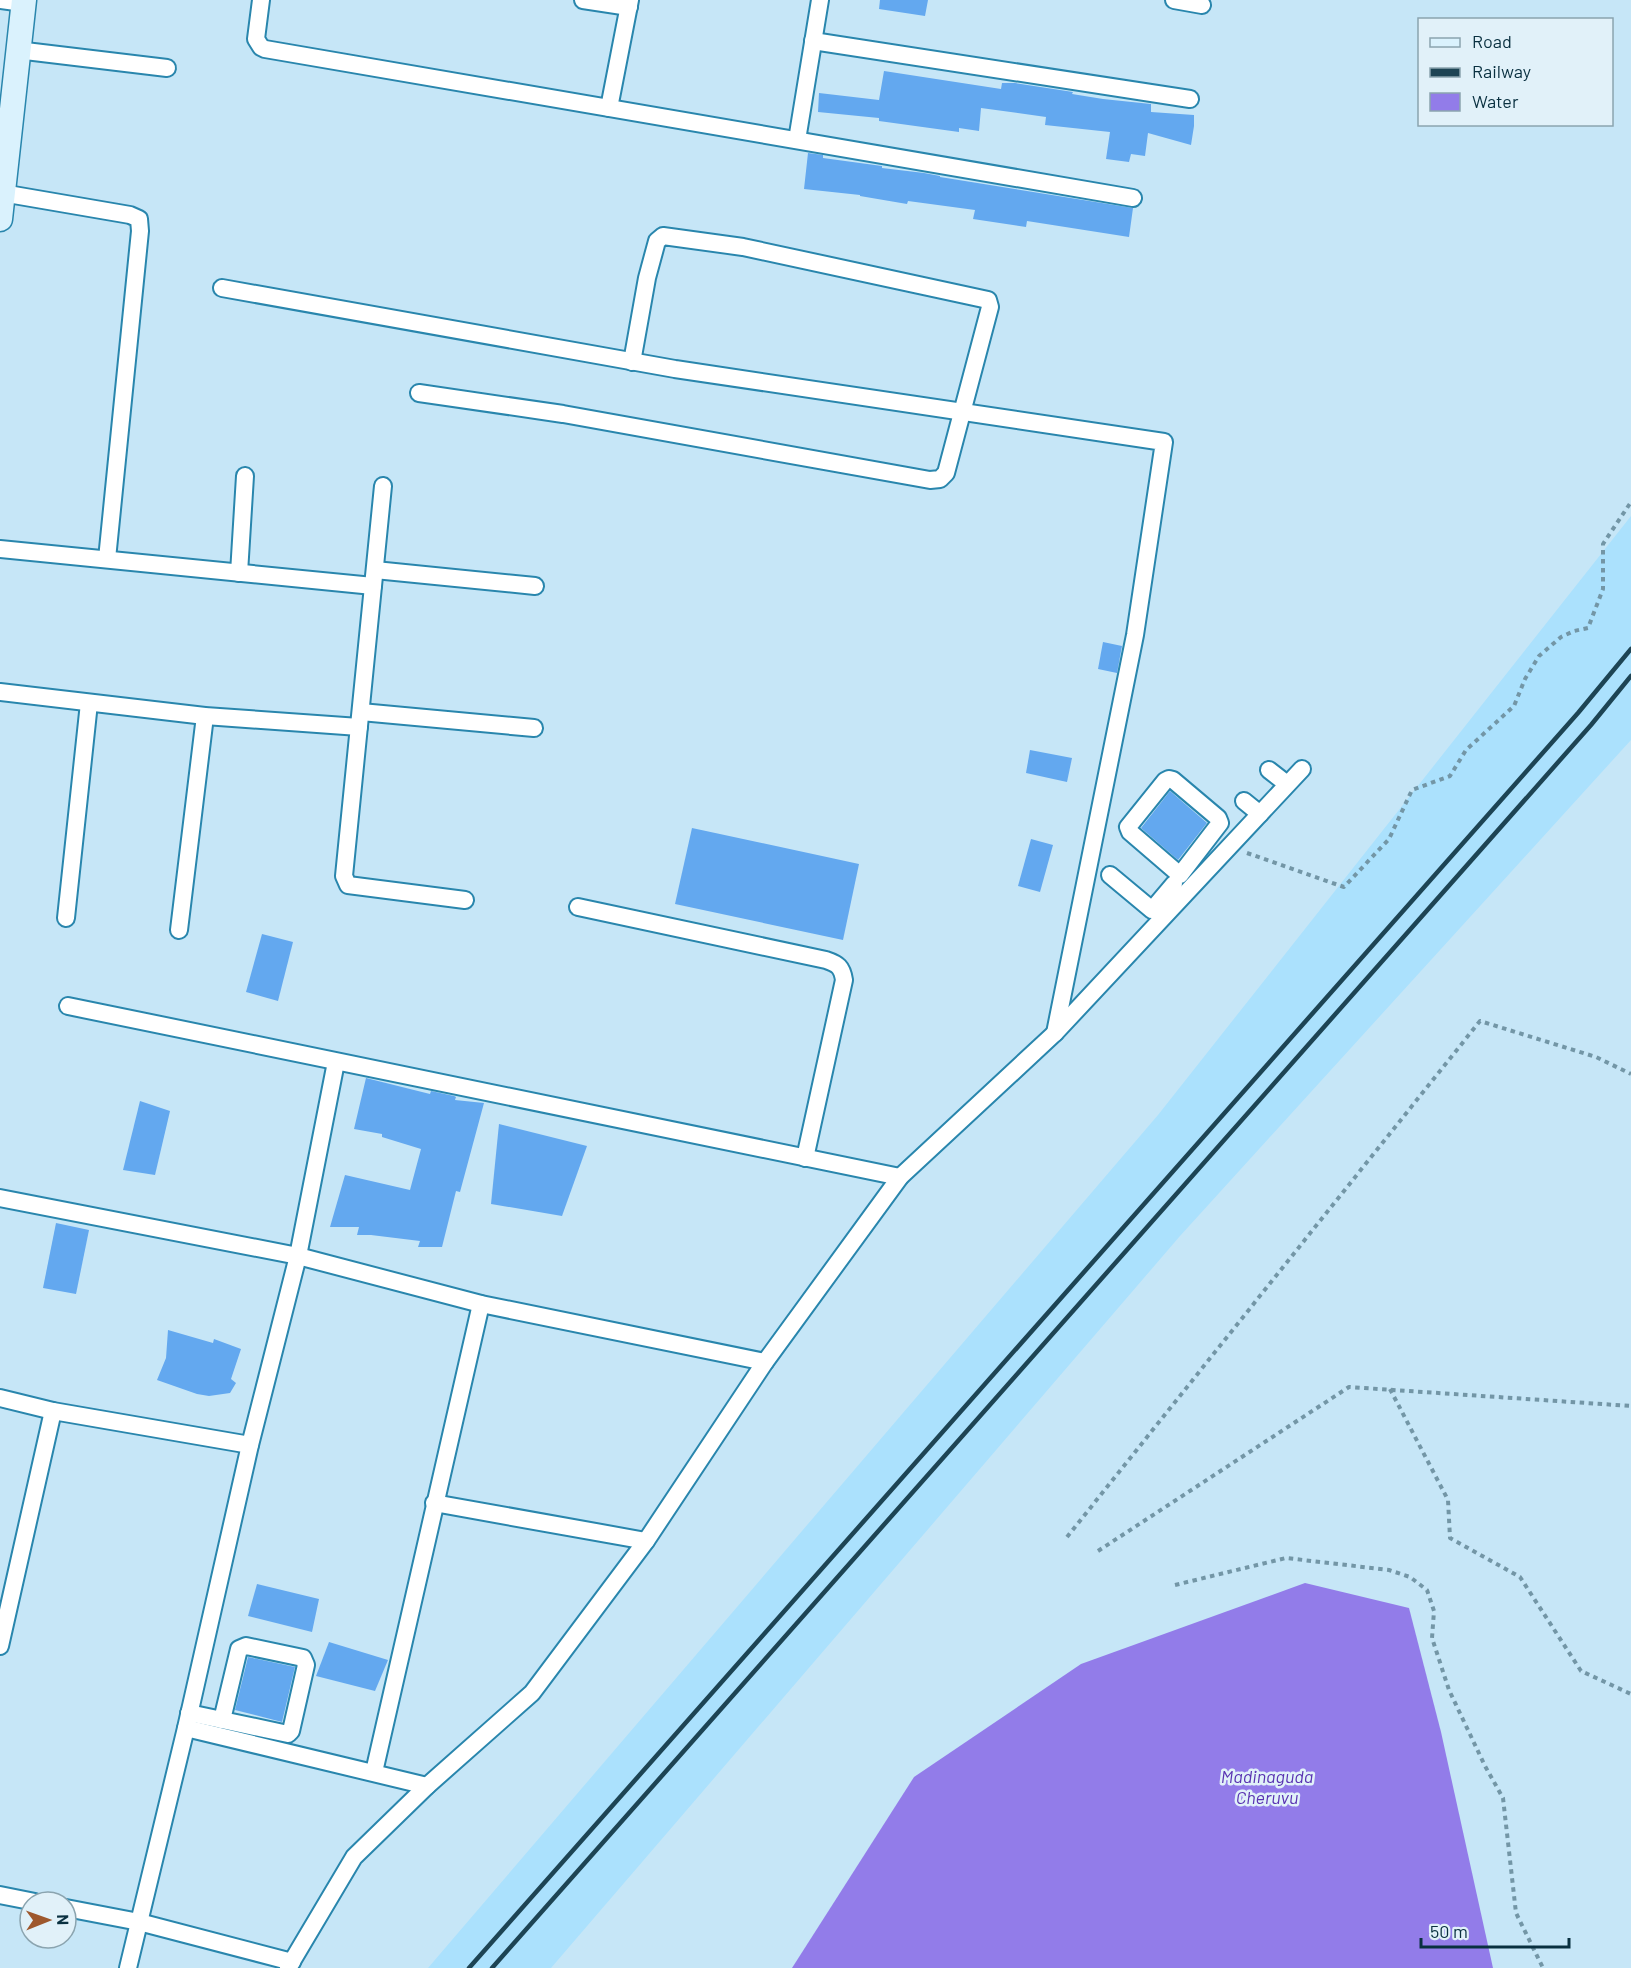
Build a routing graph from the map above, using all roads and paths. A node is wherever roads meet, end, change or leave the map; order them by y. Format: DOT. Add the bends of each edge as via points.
graph roads {
  1 [pos="261,0"];
  2 [pos="583,0"];
  3 [pos="820,0"];
  4 [pos="1174,0"];
  5 [pos="9,1"];
  6 [pos="629,4"];
  7 [pos="1202,5"];
  8 [pos="813,41"];
  9 [pos="17,50"];
  10 [pos="167,68"];
  11 [pos="1190,99"];
  12 [pos="609,108"];
  13 [pos="797,140"];
  14 [pos="2,193"];
  15 [pos="1133,198"];
  16 [pos="0,219"];
  17 [pos="222,288"];
  18 [pos="632,362"];
  19 [pos="419,393"];
  20 [pos="963,411"];
  21 [pos="245,476"];
  22 [pos="383,486"];
  23 [pos="1631,502"];
  24 [pos="0,549"];
  25 [pos="107,559"];
  26 [pos="239,573"];
  27 [pos="374,578"];
  28 [pos="535,586"];
  29 [pos="0,692"];
  30 [pos="89,703"];
  31 [pos="205,716"];
  32 [pos="360,719"];
  33 [pos="534,728"];
  34 [pos="1302,769"];
  35 [pos="1269,770"];
  36 [pos="1287,784"];
  37 [pos="1244,801"];
  38 [pos="1260,814"];
  39 [pos="1207,841"];
  40 [pos="1226,851"];
  41 [pos="1110,875"];
  42 [pos="1182,882"];
  43 [pos="465,900"];
  44 [pos="578,907"];
  45 [pos="1157,914"];
  46 [pos="66,918"];
  47 [pos="179,930"];
  48 [pos="68,1006"];
  49 [pos="1055,1033"];
  50 [pos="336,1062"];
  51 [pos="1631,1074"];
  52 [pos="805,1158"];
  53 [pos="900,1178"];
  54 [pos="0,1198"];
  55 [pos="298,1256"];
  56 [pos="481,1304"];
  57 [pos="765,1362"];
  58 [pos="1390,1389"];
  59 [pos="0,1398"];
  60 [pos="1631,1406"];
  61 [pos="52,1411"];
  62 [pos="250,1445"];
  63 [pos="434,1503"];
  64 [pos="1067,1537"];
  65 [pos="646,1542"];
  66 [pos="1098,1551"];
  67 [pos="1175,1585"];
  68 [pos="0,1646"];
  69 [pos="1631,1694"];
  70 [pos="222,1720"];
  71 [pos="188,1721"];
  72 [pos="271,1730"];
  73 [pos="268,1748"];
  74 [pos="374,1772"];
  75 [pos="427,1786"];
  76 [pos="0,1895"];
  77 [pos="18,1899"];
  78 [pos="78,1910"];
  79 [pos="139,1922"];
  80 [pos="290,1965"];
  81 [pos="128,1968"];
  82 [pos="1543,1968"];
  1 -- 12 [label="street" via="256,39 265,49"];
  2 -- 6 [label="street"];
  3 -- 8 [label="street"];
  4 -- 7 [label="street"];
  5 -- 9 [label="street"];
  6 -- 12 [label="street"];
  8 -- 11 [label="street"];
  8 -- 13 [label="street"];
  9 -- 10 [label="street"];
  9 -- 14 [label="street"];
  12 -- 13 [label="street"];
  13 -- 15 [label="street"];
  14 -- 16 [label="street"];
  14 -- 25 [label="street" via="139,219"];
  17 -- 18 [label="street"];
  18 -- 20 [label="street"];
  18 -- 20 [label="street" via="657,241 673,236 743,247 988,300 990,308"];
  19 -- 20 [label="street" via="563,414 930,480 940,479 946,473"];
  20 -- 49 [label="street" via="1164,442 1135,635"];
  21 -- 26 [label="street"];
  22 -- 27 [label="street"];
  23 -- 40 [label="path" via="1603,544 1603,590 1588,628 1561,638 1539,656 1514,706 1466,750 1450,776 1412,790 1389,839 1344,887"];
  24 -- 25 [label="street"];
  25 -- 26 [label="street"];
  26 -- 27 [label="street"];
  27 -- 28 [label="street"];
  27 -- 32 [label="street"];
  29 -- 30 [label="street"];
  30 -- 31 [label="street"];
  30 -- 46 [label="street"];
  31 -- 32 [label="street"];
  31 -- 47 [label="street"];
  32 -- 33 [label="street"];
  32 -- 43 [label="street" via="344,876 348,885"];
  34 -- 36 [label="street"];
  35 -- 36 [label="street"];
  36 -- 38 [label="street"];
  37 -- 38 [label="street"];
  38 -- 40 [label="street"];
  39 -- 40 [label="street"];
  39 -- 42 [label="street"];
  39 -- 42 [label="street" via="1220,820 1173,780 1167,780 1128,828"];
  40 -- 42 [label="street"];
  41 -- 45 [label="street"];
  42 -- 45 [label="street"];
  44 -- 52 [label="street" via="837,963 844,980"];
  45 -- 49 [label="street"];
  48 -- 50 [label="street"];
  49 -- 53 [label="street"];
  50 -- 52 [label="street"];
  50 -- 55 [label="street"];
  51 -- 64 [label="path" via="1596,1057 1480,1021"];
  52 -- 53 [label="street"];
  53 -- 57 [label="street"];
  54 -- 55 [label="street"];
  55 -- 56 [label="street"];
  55 -- 62 [label="street"];
  56 -- 57 [label="street"];
  56 -- 63 [label="street"];
  57 -- 65 [label="street"];
  58 -- 60 [label="path"];
  58 -- 66 [label="path" via="1349,1387"];
  58 -- 69 [label="path" via="1448,1500 1450,1538 1520,1577 1581,1671"];
  59 -- 61 [label="street"];
  61 -- 62 [label="street"];
  61 -- 68 [label="street"];
  62 -- 71 [label="street"];
  63 -- 65 [label="street"];
  63 -- 74 [label="street"];
  65 -- 75 [label="street" via="532,1693"];
  67 -- 82 [label="path" via="1286,1558 1389,1570 1410,1577 1427,1590 1434,1611 1432,1638 1449,1690 1503,1797 1516,1913"];
  70 -- 71 [label="street"];
  70 -- 72 [label="street"];
  70 -- 72 [label="street" via="240,1647 303,1658 306,1665 291,1731 286,1734"];
  71 -- 73 [label="street"];
  71 -- 79 [label="street"];
  72 -- 73 [label="street"];
  73 -- 74 [label="street"];
  74 -- 75 [label="street"];
  75 -- 80 [label="street" via="354,1857"];
  76 -- 77 [label="street"];
  78 -- 79 [label="street"];
  79 -- 80 [label="street"];
  79 -- 81 [label="street"];
}
